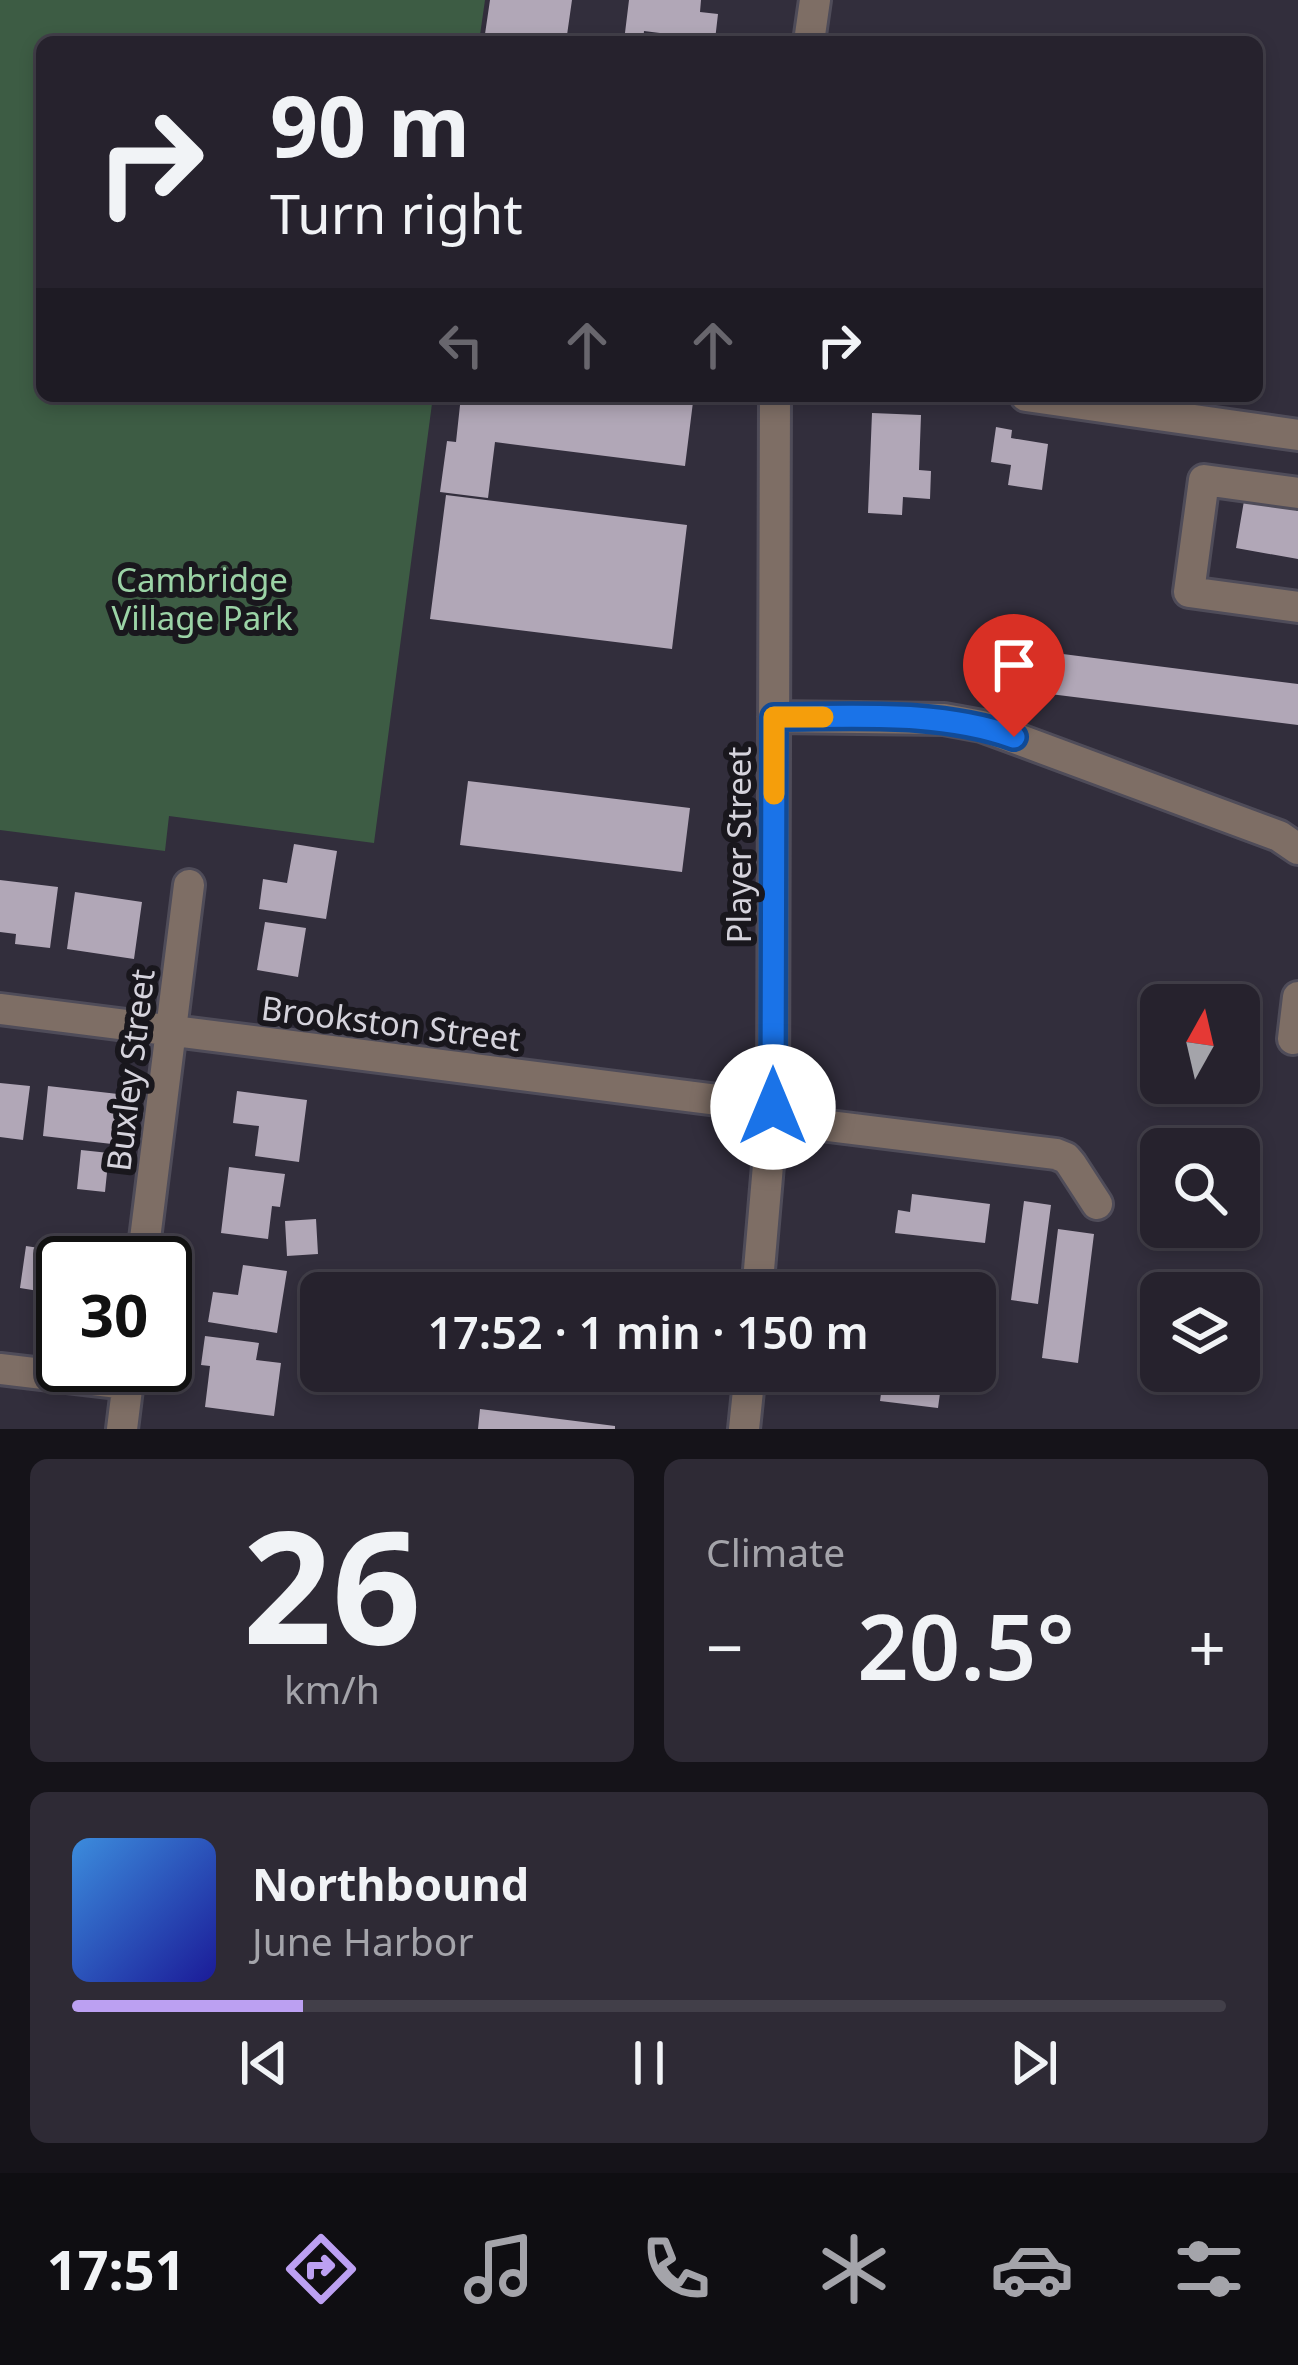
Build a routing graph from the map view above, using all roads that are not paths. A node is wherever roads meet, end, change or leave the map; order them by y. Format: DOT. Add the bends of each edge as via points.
graph roads {
  1 [pos="815,0"];
  2 [pos="810,36"];
  3 [pos="775,402"];
  4 [pos="1068,402"];
  5 [pos="1298,435"];
  6 [pos="1298,493"];
  7 [pos="1298,608"];
  8 [pos="774,717"];
  9 [pos="1298,849"];
  10 [pos="189,885"];
  11 [pos="1298,997"];
  12 [pos="0,1009"];
  13 [pos="171,1031"];
  14 [pos="1293,1039"];
  15 [pos="773,1113"];
  16 [pos="1097,1204"];
  17 [pos="145,1236"];
  18 [pos="759,1272"];
  19 [pos="0,1369"];
  20 [pos="36,1371"];
  21 [pos="126,1392"];
  22 [pos="748,1392"];
  23 [pos="122,1429"];
  24 [pos="744,1429"];
  1 -- 2 [label="street"];
  3 -- 8 [label="street, Player Street"];
  4 -- 5 [label="street"];
  6 -- 7 [label="street" via="1204,480 1190,592"];
  8 -- 9 [label="street" via="982,726"];
  8 -- 15 [label="street, Player Street"];
  10 -- 13 [label="street, Buxley Street"];
  11 -- 14 [label="street"];
  12 -- 13 [label="street, Brookston Street"];
  13 -- 15 [label="street, Brookston Street"];
  13 -- 17 [label="street, Buxley Street"];
  15 -- 16 [label="street, Brookston Street" via="1056,1154"];
  15 -- 18 [label="street, Player Street"];
  19 -- 20 [label="street"];
  21 -- 23 [label="street"];
  22 -- 24 [label="street"];
}
